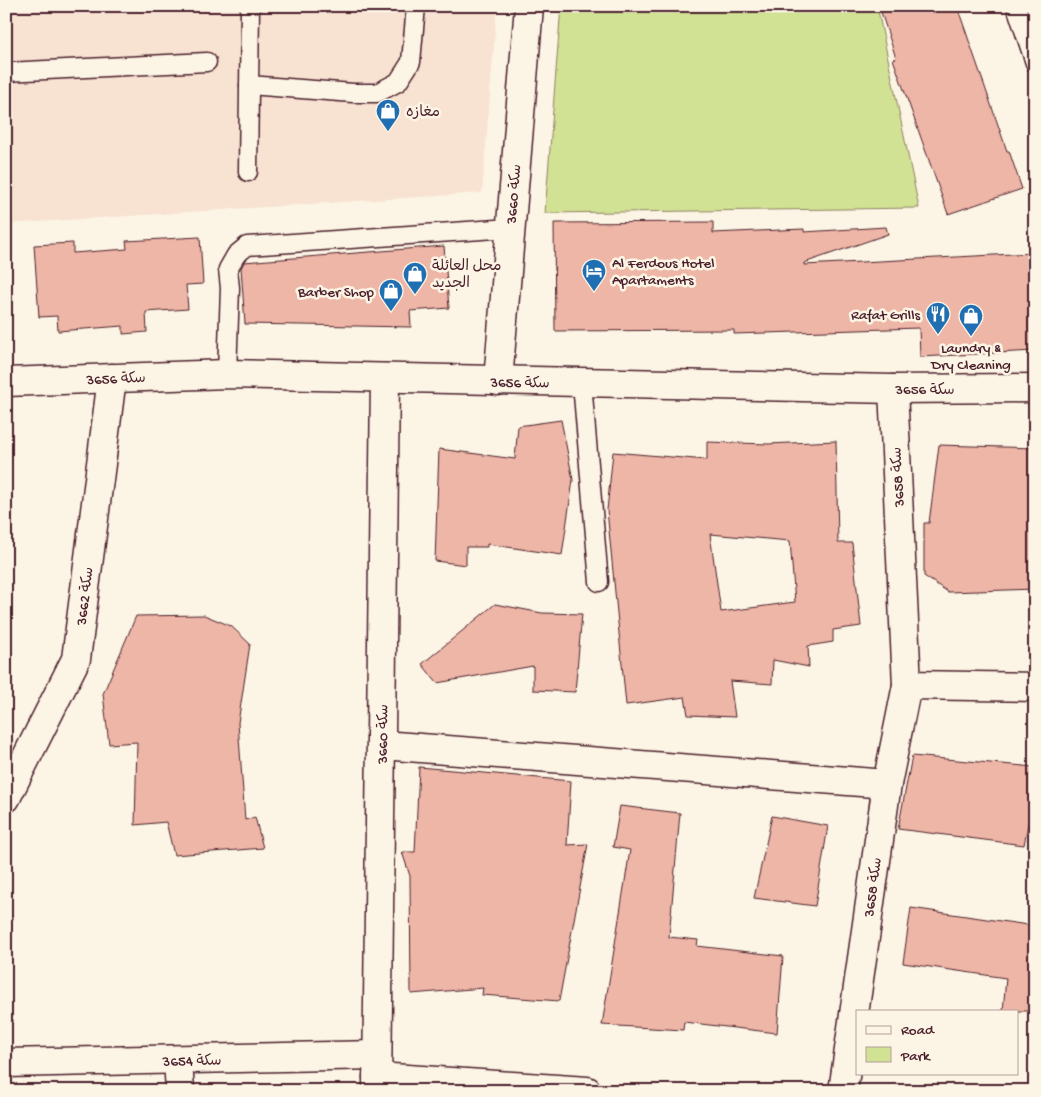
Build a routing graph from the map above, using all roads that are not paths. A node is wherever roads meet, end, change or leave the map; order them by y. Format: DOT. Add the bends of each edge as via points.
graph roads {
  1 [pos="250,6"];
  2 [pos="416,6"];
  3 [pos="529,6"];
  4 [pos="1016,6"];
  5 [pos="208,62"];
  6 [pos="1035,63"];
  7 [pos="6,72"];
  8 [pos="249,86"];
  9 [pos="248,172"];
  10 [pos="511,228"];
  11 [pos="227,374"];
  12 [pos="112,378"];
  13 [pos="386,378"];
  14 [pos="498,381"];
  15 [pos="6,382"];
  16 [pos="582,383"];
  17 [pos="1035,388"];
  18 [pos="893,389"];
  19 [pos="599,582"];
  20 [pos="907,685"];
  21 [pos="1035,687"];
  22 [pos="382,745"];
  23 [pos="887,784"];
  24 [pos="6,798"];
  25 [pos="178,1060"];
  26 [pos="6,1063"];
  27 [pos="377,1074"];
  28 [pos="180,1091"];
  29 [pos="587,1091"];
  30 [pos="842,1091"];
  1 -- 8 [label="lane"];
  2 -- 8 [label="lane" via="411,62 398,82 377,93"];
  3 -- 10 [label="street, سكة 3660"];
  4 -- 6 [label="lane"];
  5 -- 7 [label="lane"];
  8 -- 9 [label="lane"];
  10 -- 11 [label="lane" via="247,246 236,255 228,269"];
  10 -- 14 [label="street, سكة 3660"];
  11 -- 12 [label="street, سكة 3656"];
  11 -- 13 [label="street, سكة 3656"];
  12 -- 15 [label="street, سكة 3656"];
  12 -- 24 [label="street, سكة 3662" via="76,659"];
  13 -- 14 [label="street, سكة 3656"];
  13 -- 22 [label="street, سكة 3660"];
  14 -- 16 [label="street, سكة 3656"];
  16 -- 18 [label="street, سكة 3656"];
  16 -- 19 [label="lane"];
  17 -- 18 [label="street, سكة 3656"];
  18 -- 20 [label="street, سكة 3658"];
  20 -- 21 [label="street"];
  20 -- 23 [label="street, سكة 3658"];
  22 -- 23 [label="street"];
  22 -- 27 [label="street, سكة 3660"];
  23 -- 30 [label="street, سكة 3658"];
  25 -- 26 [label="street, سكة 3654"];
  25 -- 27 [label="street, سكة 3654"];
  25 -- 28 [label="street"];
  27 -- 29 [label="street, سكة 3654"];
}
